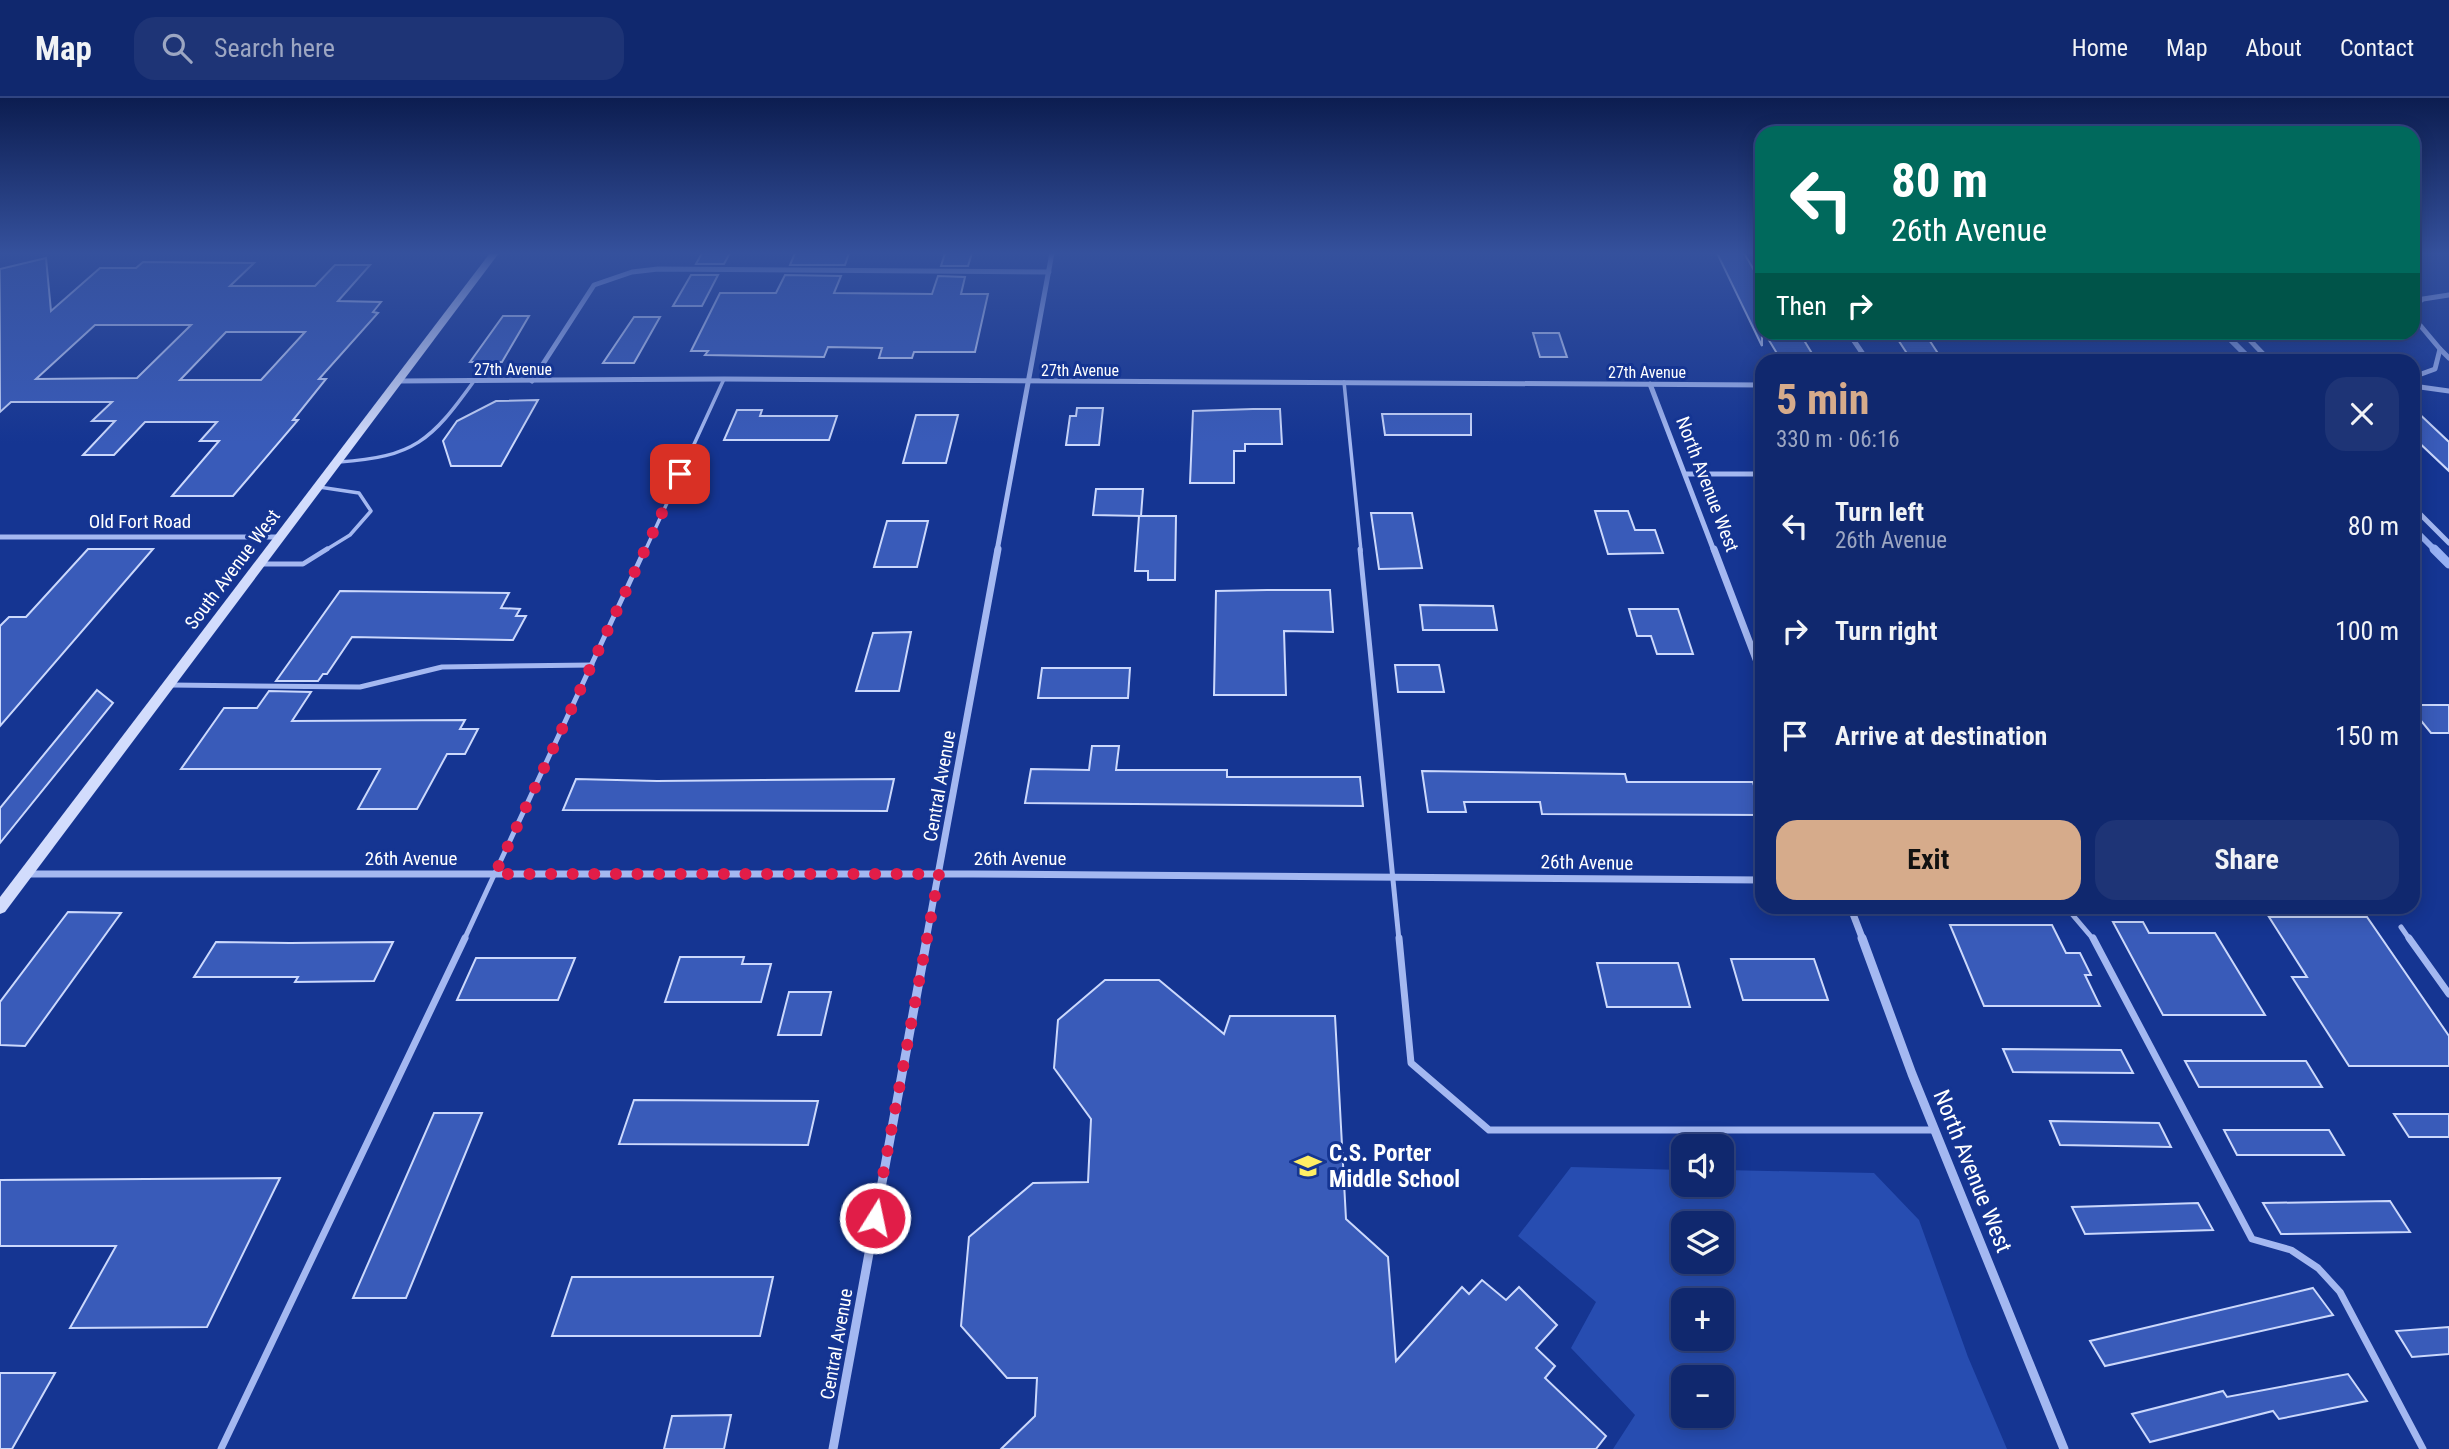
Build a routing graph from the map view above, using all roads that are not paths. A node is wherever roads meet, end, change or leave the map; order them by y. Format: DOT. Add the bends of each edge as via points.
graph roads {
  1 [pos="448,316"];
  2 [pos="574,316"];
  3 [pos="1041,316"];
  4 [pos="2420,325"];
  5 [pos="2250,340"];
  6 [pos="2440,349"];
  7 [pos="2263,354"];
  8 [pos="2449,358"];
  9 [pos="2420,374"];
  10 [pos="724,379"];
  11 [pos="474,381"];
  12 [pos="532,381"];
  13 [pos="398,382"];
  14 [pos="1029,382"];
  15 [pos="1345,383"];
  16 [pos="1650,384"];
  17 [pos="1755,385"];
  18 [pos="2420,387"];
  19 [pos="2449,391"];
  20 [pos="337,462"];
  21 [pos="1686,474"];
  22 [pos="1755,474"];
  23 [pos="318,487"];
  24 [pos="2420,514"];
  25 [pos="0,537"];
  26 [pos="281,537"];
  27 [pos="2449,543"];
  28 [pos="260,564"];
  29 [pos="1755,656"];
  30 [pos="592,665"];
  31 [pos="169,685"];
  32 [pos="26,874"];
  33 [pos="495,874"];
  34 [pos="939,874"];
  35 [pos="1395,876"];
  36 [pos="1755,880"];
  37 [pos="0,908"];
  38 [pos="1853,914"];
  39 [pos="2072,914"];
  40 [pos="2401,927"];
  41 [pos="2449,994"];
  42 [pos="1936,1130"];
  43 [pos="221,1449"];
  44 [pos="833,1449"];
  45 [pos="2064,1449"];
  46 [pos="2423,1449"];
  1 -- 13 [label="street, South Avenue West"];
  2 -- 12 [label="street"];
  3 -- 14 [label="street, Central Avenue"];
  4 -- 6 [label="street"];
  5 -- 7 [label="street"];
  6 -- 8 [label="street"];
  6 -- 9 [label="street" via="2435,369"];
  10 -- 12 [label="street, 27th Avenue"];
  10 -- 14 [label="street, 27th Avenue"];
  10 -- 30 [label="lane"];
  11 -- 12 [label="street, 27th Avenue"];
  11 -- 13 [label="street, 27th Avenue"];
  11 -- 20 [label="lane" via="449,417 418,447 395,456"];
  13 -- 20 [label="street, South Avenue West"];
  14 -- 15 [label="street, 27th Avenue"];
  14 -- 34 [label="street, Central Avenue"];
  15 -- 16 [label="street, 27th Avenue"];
  15 -- 35 [label="lane"];
  16 -- 17 [label="street, 27th Avenue"];
  16 -- 21 [label="street, North Avenue West"];
  18 -- 19 [label="street"];
  20 -- 23 [label="street, South Avenue West"];
  21 -- 22 [label="street"];
  21 -- 29 [label="street, North Avenue West"];
  23 -- 26 [label="street, South Avenue West"];
  23 -- 28 [label="lane" via="359,493 371,511 350,535 303,564"];
  24 -- 27 [label="street"];
  25 -- 26 [label="street, Old Fort Road"];
  26 -- 28 [label="street, South Avenue West"];
  28 -- 31 [label="street, South Avenue West"];
  30 -- 31 [label="lane" via="442,667 360,687"];
  30 -- 33 [label="lane"];
  31 -- 32 [label="street, South Avenue West"];
  32 -- 33 [label="street, 26th Avenue"];
  32 -- 37 [label="street, South Avenue West"];
  33 -- 34 [label="street, 26th Avenue"];
  33 -- 43 [label="lane"];
  34 -- 35 [label="street, 26th Avenue"];
  34 -- 44 [label="street, Central Avenue"];
  35 -- 36 [label="street, 26th Avenue"];
  35 -- 42 [label="lane" via="1412,1063 1489,1130"];
  38 -- 42 [label="street, North Avenue West"];
  39 -- 46 [label="lane" via="2091,934 2252,1239 2291,1250 2318,1268 2340,1292"];
  40 -- 41 [label="lane"];
  42 -- 45 [label="street, North Avenue West"];
}
